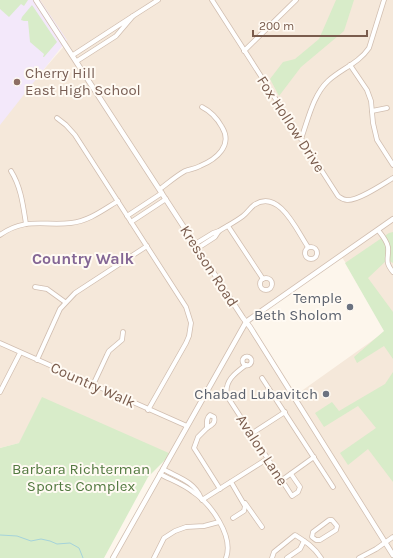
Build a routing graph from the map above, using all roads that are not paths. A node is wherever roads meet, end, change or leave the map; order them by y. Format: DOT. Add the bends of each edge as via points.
graph roads {
  1 [pos="36,0"];
  2 [pos="158,0"];
  3 [pos="212,0"];
  4 [pos="296,0"];
  5 [pos="384,0"];
  6 [pos="133,16"];
  7 [pos="244,51"];
  8 [pos="73,55"];
  9 [pos="77,61"];
  10 [pos="350,65"];
  11 [pos="202,108"];
  12 [pos="387,108"];
  13 [pos="372,111"];
  14 [pos="57,118"];
  15 [pos="301,139"];
  16 [pos="393,165"];
  17 [pos="12,171"];
  18 [pos="393,178"];
  19 [pos="161,191"];
  20 [pos="166,199"];
  21 [pos="118,201"];
  22 [pos="127,216"];
  23 [pos="393,219"];
  24 [pos="131,222"];
  25 [pos="26,224"];
  26 [pos="228,226"];
  27 [pos="378,230"];
  28 [pos="0,235"];
  29 [pos="147,246"];
  30 [pos="196,246"];
  31 [pos="308,247"];
  32 [pos="393,272"];
  33 [pos="262,279"];
  34 [pos="35,287"];
  35 [pos="65,302"];
  36 [pos="246,322"];
  37 [pos="123,332"];
  38 [pos="0,344"];
  39 [pos="20,353"];
  40 [pos="37,360"];
  41 [pos="246,365"];
  42 [pos="262,378"];
  43 [pos="93,386"];
  44 [pos="0,392"];
  45 [pos="148,410"];
  46 [pos="285,412"];
  47 [pos="187,426"];
  48 [pos="208,428"];
  49 [pos="251,434"];
  50 [pos="314,457"];
  51 [pos="267,459"];
  52 [pos="163,469"];
  53 [pos="160,474"];
  54 [pos="291,474"];
  55 [pos="282,480"];
  56 [pos="231,482"];
  57 [pos="333,487"];
  58 [pos="220,489"];
  59 [pos="202,499"];
  60 [pos="244,503"];
  61 [pos="233,518"];
  62 [pos="219,522"];
  63 [pos="262,527"];
  64 [pos="393,537"];
  65 [pos="316,540"];
  66 [pos="304,541"];
  67 [pos="385,542"];
  68 [pos="313,547"];
  69 [pos="393,555"];
  70 [pos="113,558"];
  71 [pos="154,558"];
  72 [pos="226,558"];
  73 [pos="272,558"];
  74 [pos="287,558"];
  75 [pos="321,558"];
  76 [pos="359,558"];
  1 -- 8 [label="street, Kresson Road"];
  2 -- 6 [label="street"];
  3 -- 7 [label="street, Fox Hollow Drive"];
  4 -- 7 [label="street"];
  5 -- 10 [label="street" via="369,48"];
  6 -- 8 [label="street"];
  6 -- 9 [label="street" via="116,36"];
  7 -- 15 [label="street, Fox Hollow Drive"];
  8 -- 9 [label="street, Kresson Road"];
  9 -- 19 [label="street, Kresson Road"];
  10 -- 13 [label="street" via="367,90"];
  10 -- 15 [label="street" via="328,81 317,94"];
  11 -- 19 [label="street" via="212,112 224,131 224,148 215,158 184,172"];
  12 -- 13 [label="street"];
  13 -- 16 [label="street" via="377,140"];
  14 -- 21 [label="street" via="75,135"];
  15 -- 18 [label="street, Fox Hollow Drive" via="338,196 343,199 351,200 364,195"];
  17 -- 25 [label="street" via="22,196"];
  19 -- 20 [label="street, Kresson Road"];
  19 -- 22 [label="street"];
  20 -- 24 [label="street"];
  20 -- 30 [label="street, Kresson Road"];
  21 -- 22 [label="street"];
  21 -- 25 [label="street" via="92,217 72,223"];
  22 -- 24 [label="street"];
  23 -- 27 [label="street"];
  24 -- 29 [label="street"];
  25 -- 28 [label="street"];
  26 -- 30 [label="street" via="213,232"];
  26 -- 31 [label="street" via="256,204 272,202 283,210"];
  26 -- 33 [label="street"];
  27 -- 32 [label="street" via="388,246 387,262"];
  27 -- 36 [label="street"];
  29 -- 35 [label="street"];
  29 -- 45 [label="street" via="186,307 191,323 186,343"];
  30 -- 36 [label="street, Kresson Road"];
  34 -- 35 [label="street" via="47,289"];
  35 -- 40 [label="street"];
  36 -- 47 [label="street"];
  36 -- 67 [label="street, Kresson Road"];
  37 -- 43 [label="street" via="122,340 109,351"];
  38 -- 39 [label="street, Country Walk"];
  39 -- 40 [label="street, Country Walk"];
  39 -- 44 [label="street"];
  40 -- 43 [label="street, Country Walk"];
  41 -- 49 [label="street, Avalon Lane" via="233,375 226,390 227,396"];
  42 -- 46 [label="street"];
  43 -- 45 [label="street, Country Walk"];
  45 -- 47 [label="street, Country Walk"];
  46 -- 49 [label="street"];
  46 -- 50 [label="street"];
  47 -- 52 [label="street"];
  48 -- 58 [label="street" via="198,436 194,448"];
  49 -- 51 [label="street, Avalon Lane"];
  50 -- 54 [label="street"];
  50 -- 57 [label="street"];
  51 -- 55 [label="street, Avalon Lane"];
  51 -- 56 [label="street"];
  52 -- 53 [label="street"];
  52 -- 59 [label="street" via="190,483"];
  53 -- 59 [label="street"];
  53 -- 70 [label="street"];
  54 -- 55 [label="street"];
  54 -- 55 [label="street, Avalon Lane" via="300,487 292,496"];
  56 -- 58 [label="street"];
  56 -- 60 [label="street"];
  58 -- 59 [label="street"];
  59 -- 62 [label="street"];
  60 -- 61 [label="street" via="244,511"];
  60 -- 63 [label="street"];
  62 -- 71 [label="street" via="175,530 164,538"];
  62 -- 72 [label="street" via="226,534"];
  64 -- 67 [label="street"];
  65 -- 65 [label="street" via="312,537 313,532 332,520 337,526 336,530"];
  65 -- 68 [label="street"];
  66 -- 68 [label="street"];
  66 -- 73 [label="street" via="295,535 274,552"];
  66 -- 74 [label="street" via="300,549"];
  67 -- 69 [label="street, Kresson Road"];
  67 -- 76 [label="street"];
  68 -- 75 [label="street"];
}
